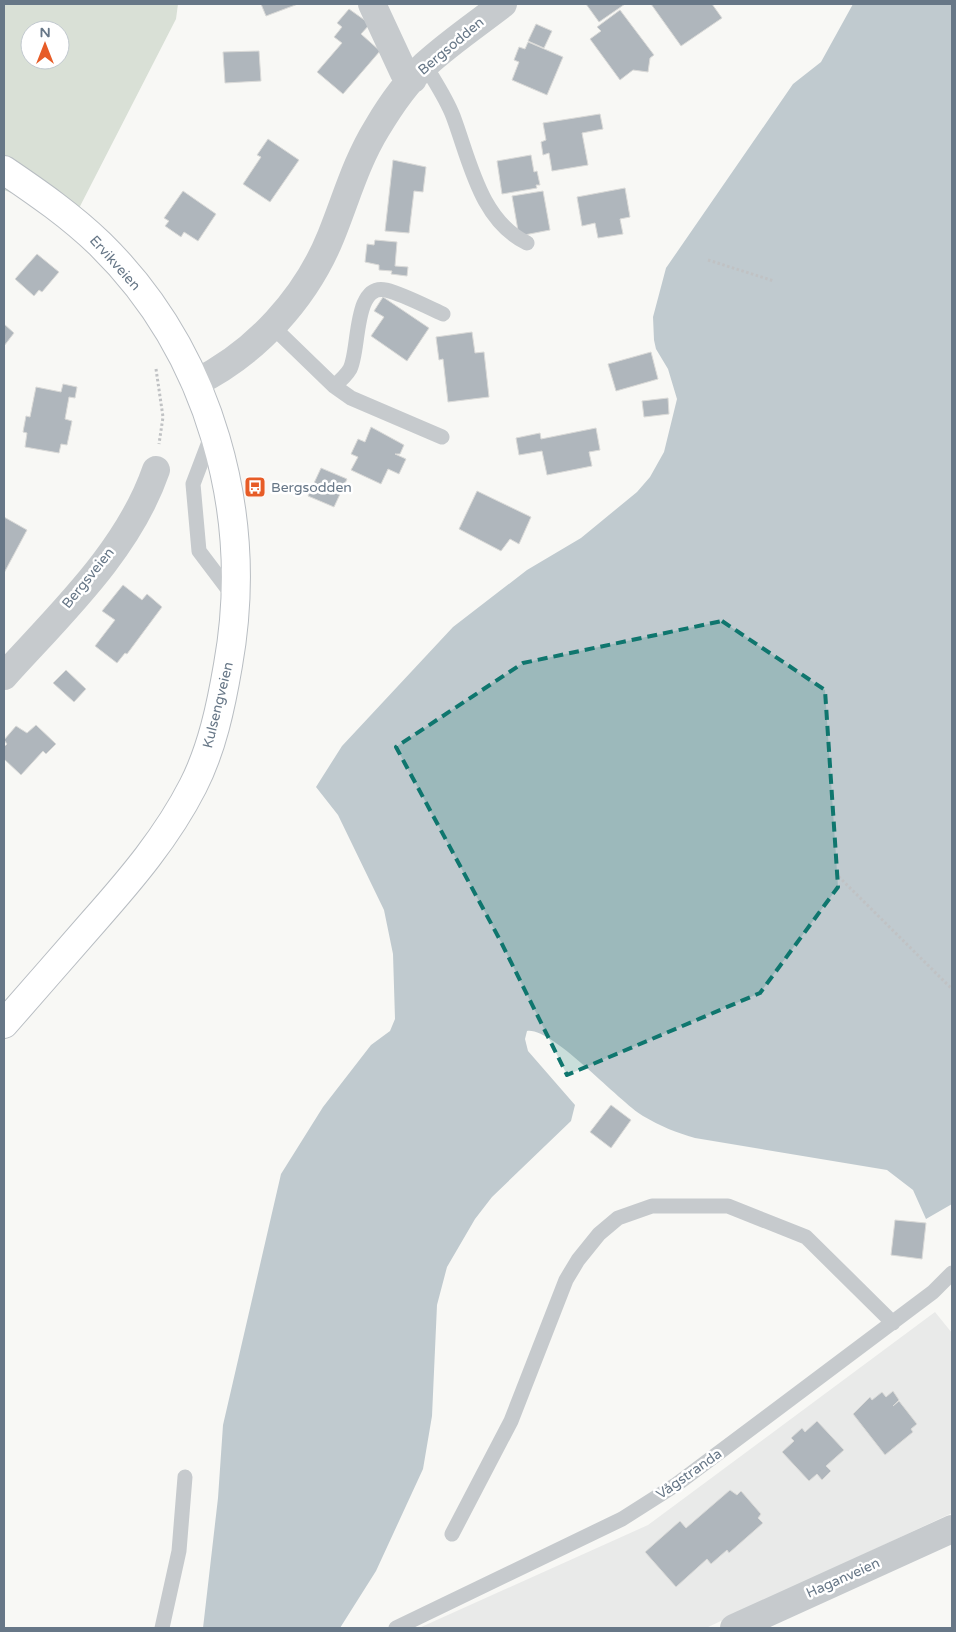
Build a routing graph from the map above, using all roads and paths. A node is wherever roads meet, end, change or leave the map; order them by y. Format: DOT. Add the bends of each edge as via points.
graph roads {
  1 [pos="372,4"];
  2 [pos="503,4"];
  3 [pos="419,72"];
  4 [pos="4,170"];
  5 [pos="526,243"];
  6 [pos="708,260"];
  7 [pos="774,281"];
  8 [pos="444,314"];
  9 [pos="272,326"];
  10 [pos="154,362"];
  11 [pos="196,383"];
  12 [pos="334,386"];
  13 [pos="214,430"];
  14 [pos="442,437"];
  15 [pos="156,470"];
  16 [pos="236,601"];
  17 [pos="4,676"];
  18 [pos="836,873"];
  19 [pos="952,989"];
  20 [pos="4,1024"];
  21 [pos="952,1273"];
  22 [pos="893,1323"];
  23 [pos="185,1477"];
  24 [pos="952,1530"];
  25 [pos="452,1534"];
  26 [pos="162,1628"];
  27 [pos="396,1628"];
  28 [pos="734,1628"];
  1 -- 3 [label="street" via="404,73"];
  2 -- 3 [label="street, Bergsodden"];
  3 -- 5 [label="lane" via="447,102 484,198 495,218 506,231"];
  3 -- 9 [label="street, Bergsodden" via="377,128 358,162 332,236 314,271 292,304"];
  4 -- 11 [label="main road, Ervikveien" via="72,219 117,262 170,333"];
  6 -- 7 [label="path"];
  8 -- 12 [label="lane" via="386,290 370,292 365,297 361,312 350,368"];
  9 -- 11 [label="street, Bergsodden" via="245,350"];
  9 -- 12 [label="lane"];
  10 -- 15 [label="path" via="163,417"];
  11 -- 13 [label="main road, Kulsengveien"];
  12 -- 14 [label="lane" via="351,398"];
  13 -- 16 [label="main road, Kulsengveien" via="233,515"];
  13 -- 16 [label="lane" via="193,484 199,551"];
  15 -- 17 [label="street, Bergsveien" via="128,526 93,576"];
  16 -- 20 [label="main road, Kulsengveien" via="233,640 218,716 194,786 150,857"];
  18 -- 19 [label="path"];
  21 -- 22 [label="lane, Vågstranda"];
  22 -- 25 [label="lane" via="806,1237 728,1206 652,1206 618,1218 598,1234 566,1280 511,1422"];
  22 -- 27 [label="lane, Vågstranda" via="685,1478 622,1519"];
  23 -- 26 [label="lane" via="179,1551"];
  24 -- 28 [label="street, Haganveien"];
}
